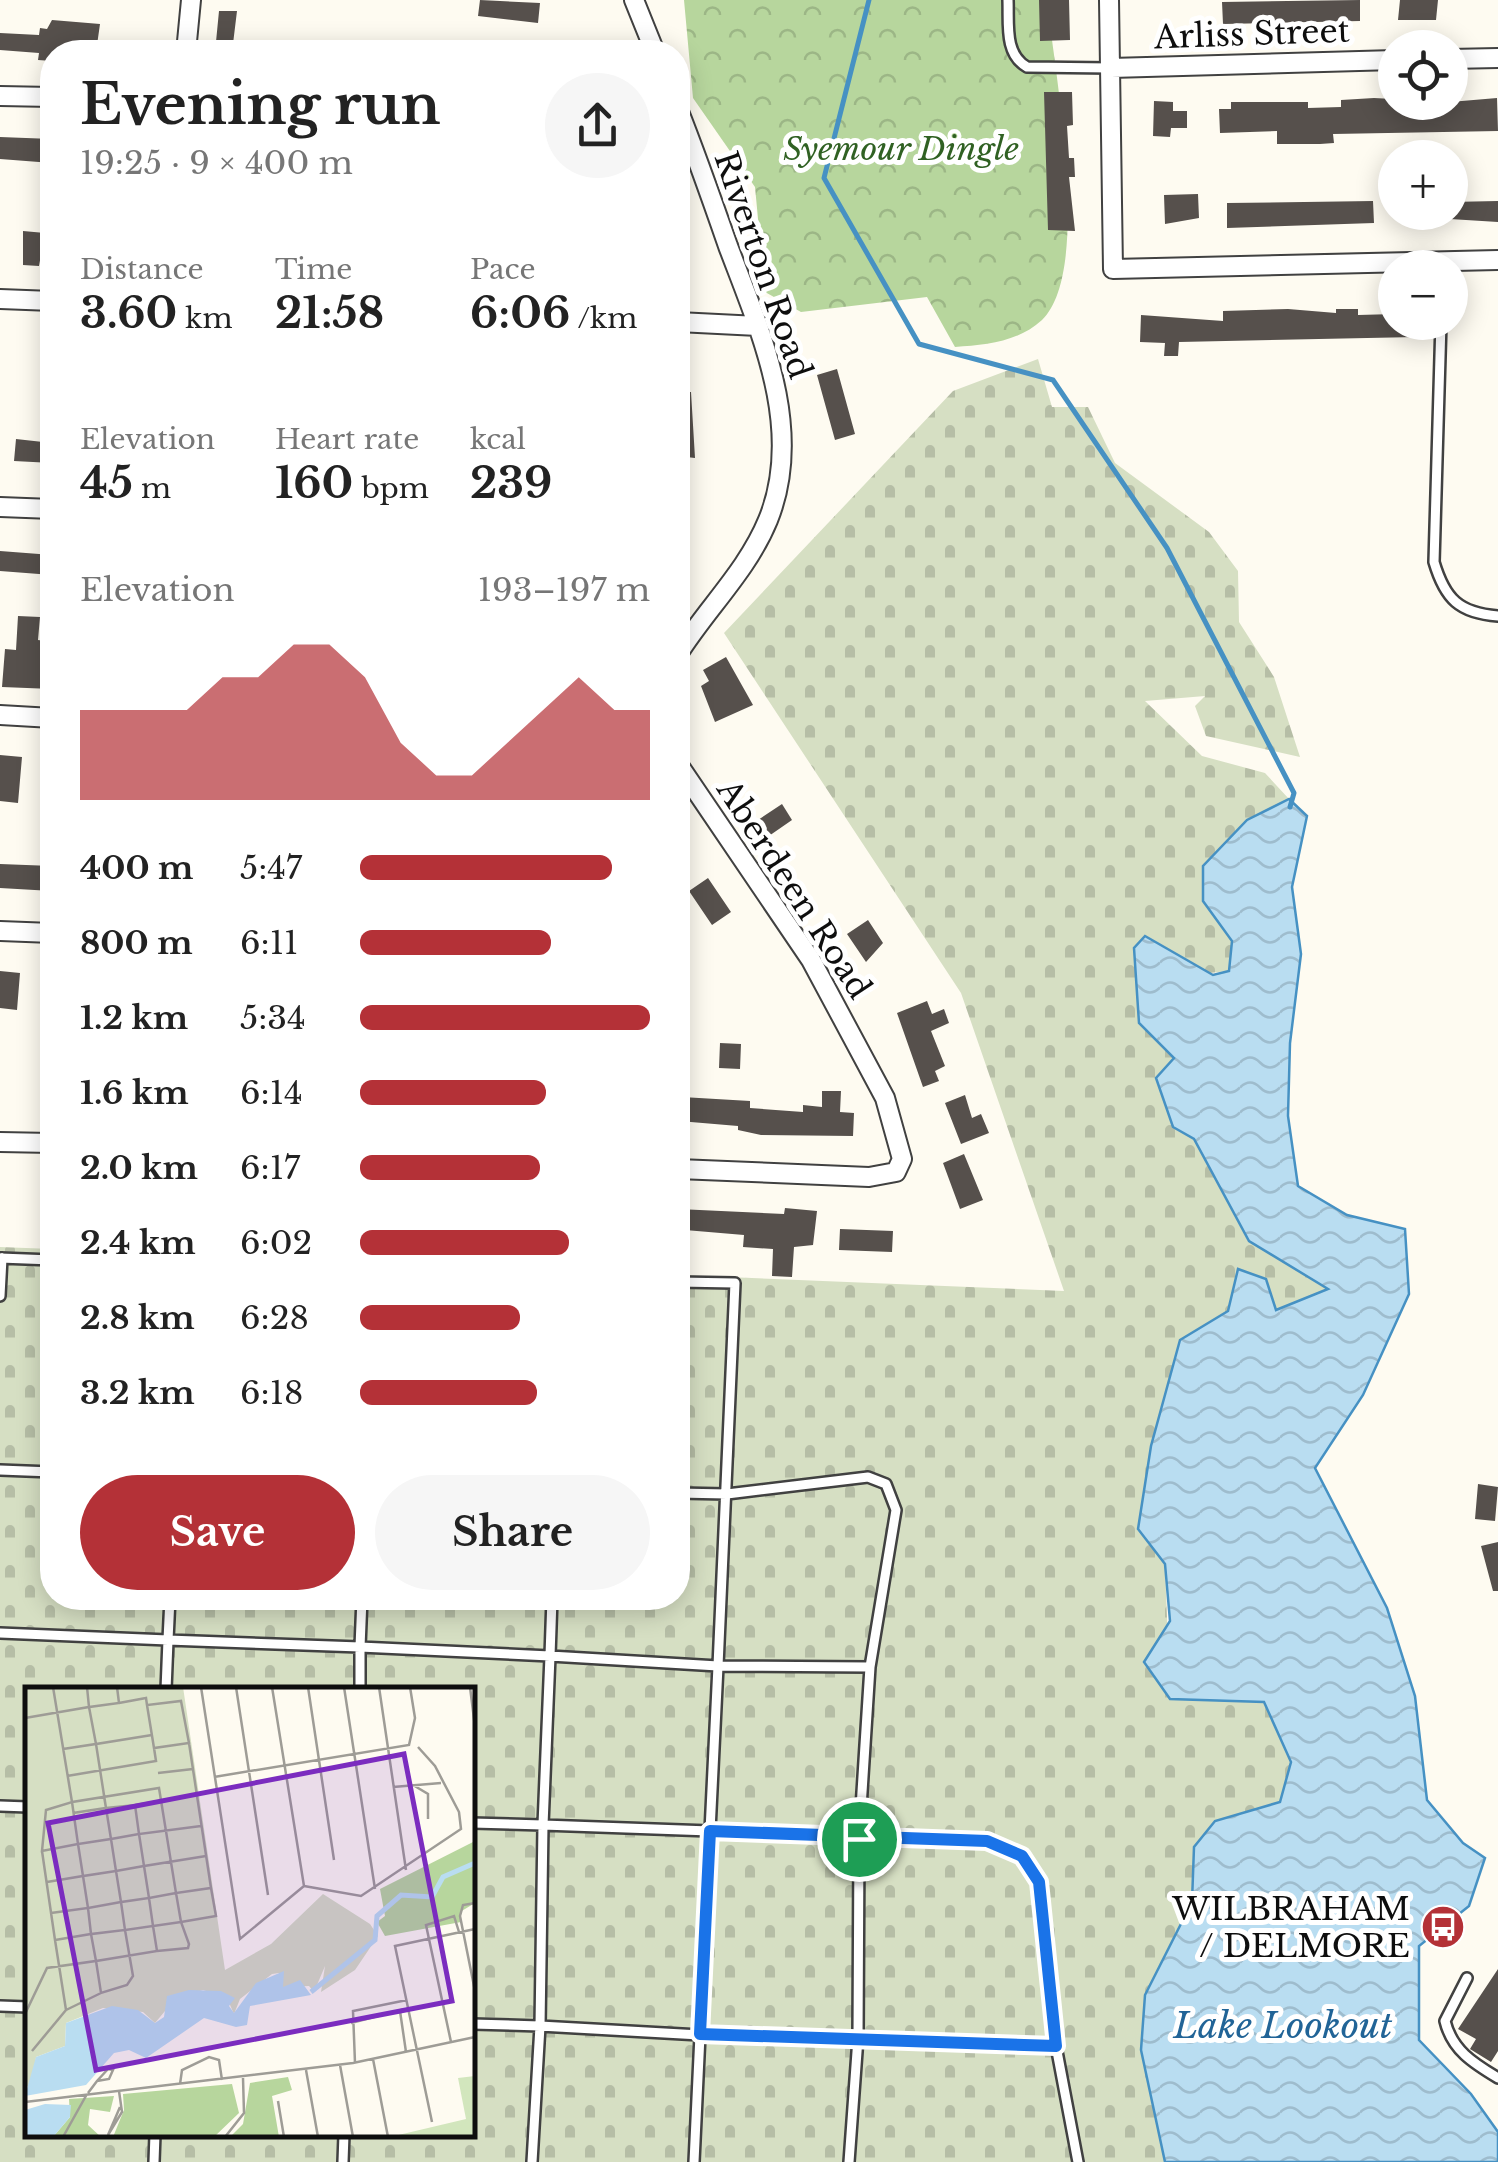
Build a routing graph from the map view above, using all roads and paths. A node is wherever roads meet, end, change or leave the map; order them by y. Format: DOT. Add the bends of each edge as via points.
graph roads {
  1 [pos="191,0"];
  2 [pos="634,0"];
  3 [pos="1008,0"];
  4 [pos="1109,0"];
  5 [pos="187,40"];
  6 [pos="650,40"];
  7 [pos="1498,58"];
  8 [pos="1468,59"];
  9 [pos="1378,60"];
  10 [pos="1111,68"];
  11 [pos="0,96"];
  12 [pos="40,97"];
  13 [pos="690,144"];
  14 [pos="1496,260"];
  15 [pos="1468,262"];
  16 [pos="1378,265"];
  17 [pos="1498,280"];
  18 [pos="0,299"];
  19 [pos="40,300"];
  20 [pos="690,323"];
  21 [pos="758,326"];
  22 [pos="1440,340"];
  23 [pos="0,506"];
  24 [pos="40,508"];
  25 [pos="1498,616"];
  26 [pos="690,638"];
  27 [pos="0,715"];
  28 [pos="40,717"];
  29 [pos="690,782"];
  30 [pos="0,931"];
  31 [pos="40,933"];
  32 [pos="0,1142"];
  33 [pos="40,1144"];
  34 [pos="690,1169"];
  35 [pos="1,1258"];
  36 [pos="40,1260"];
  37 [pos="690,1282"];
  38 [pos="0,1296"];
  39 [pos="0,1470"];
  40 [pos="40,1472"];
  41 [pos="690,1493"];
  42 [pos="726,1494"];
  43 [pos="169,1610"];
  44 [pos="362,1610"];
  45 [pos="552,1610"];
  46 [pos="0,1633"];
  47 [pos="168,1640"];
  48 [pos="360,1647"];
  49 [pos="550,1656"];
  50 [pos="718,1666"];
  51 [pos="870,1668"];
  52 [pos="166,1687"];
  53 [pos="360,1687"];
  54 [pos="0,1806"];
  55 [pos="25,1807"];
  56 [pos="475,1823"];
  57 [pos="544,1825"];
  58 [pos="710,1831"];
  59 [pos="859,1839"];
  60 [pos="1467,1978"];
  61 [pos="0,2006"];
  62 [pos="25,2007"];
  63 [pos="475,2024"];
  64 [pos="540,2026"];
  65 [pos="700,2034"];
  66 [pos="858,2038"];
  67 [pos="1056,2046"];
  68 [pos="1498,2078"];
  69 [pos="155,2137"];
  70 [pos="344,2137"];
  71 [pos="154,2162"];
  72 [pos="343,2162"];
  73 [pos="532,2162"];
  74 [pos="694,2162"];
  75 [pos="850,2162"];
  76 [pos="1078,2162"];
  1 -- 5 [label="street"];
  2 -- 6 [label="street"];
  3 -- 10 [label="lane" via="1017,61 1027,67"];
  4 -- 10 [label="street"];
  7 -- 8 [label="street"];
  9 -- 10 [label="street, Arliss Street"];
  10 -- 16 [label="street" via="1114,270"];
  11 -- 12 [label="street"];
  13 -- 21 [label="street, Riverton Road"];
  14 -- 15 [label="street"];
  14 -- 17 [label="street"];
  18 -- 19 [label="street"];
  20 -- 21 [label="street"];
  21 -- 26 [label="street, Riverton Road" via="780,411 773,503 744,565"];
  22 -- 25 [label="lane" via="1434,562 1455,606"];
  23 -- 24 [label="street"];
  27 -- 28 [label="street"];
  29 -- 34 [label="street, Aberdeen Road" via="812,960 885,1098 902,1159 896,1172 869,1177"];
  30 -- 31 [label="street"];
  32 -- 33 [label="street"];
  35 -- 36 [label="lane"];
  35 -- 38 [label="lane"];
  37 -- 42 [label="lane" via="736,1283"];
  39 -- 40 [label="lane"];
  41 -- 42 [label="lane"];
  42 -- 50 [label="lane"];
  42 -- 51 [label="lane" via="868,1478 886,1484 896,1510"];
  43 -- 47 [label="lane"];
  44 -- 48 [label="lane"];
  45 -- 49 [label="lane"];
  46 -- 47 [label="lane"];
  47 -- 48 [label="lane"];
  47 -- 52 [label="lane"];
  48 -- 49 [label="lane"];
  48 -- 53 [label="lane"];
  49 -- 50 [label="lane"];
  49 -- 57 [label="lane"];
  50 -- 51 [label="lane"];
  50 -- 58 [label="lane"];
  51 -- 59 [label="lane"];
  54 -- 55 [label="lane"];
  56 -- 57 [label="lane"];
  57 -- 58 [label="lane"];
  57 -- 64 [label="lane"];
  58 -- 59 [label="lane"];
  58 -- 65 [label="lane"];
  59 -- 66 [label="lane"];
  59 -- 67 [label="lane" via="987,1841 1022,1856 1039,1882"];
  60 -- 68 [label="lane" via="1444,2020 1449,2038 1468,2060"];
  61 -- 62 [label="lane"];
  63 -- 64 [label="lane"];
  64 -- 65 [label="lane"];
  64 -- 73 [label="lane"];
  65 -- 66 [label="lane"];
  65 -- 74 [label="lane"];
  66 -- 67 [label="lane"];
  66 -- 75 [label="lane"];
  67 -- 76 [label="lane"];
  69 -- 71 [label="lane"];
  70 -- 72 [label="lane"];
}
